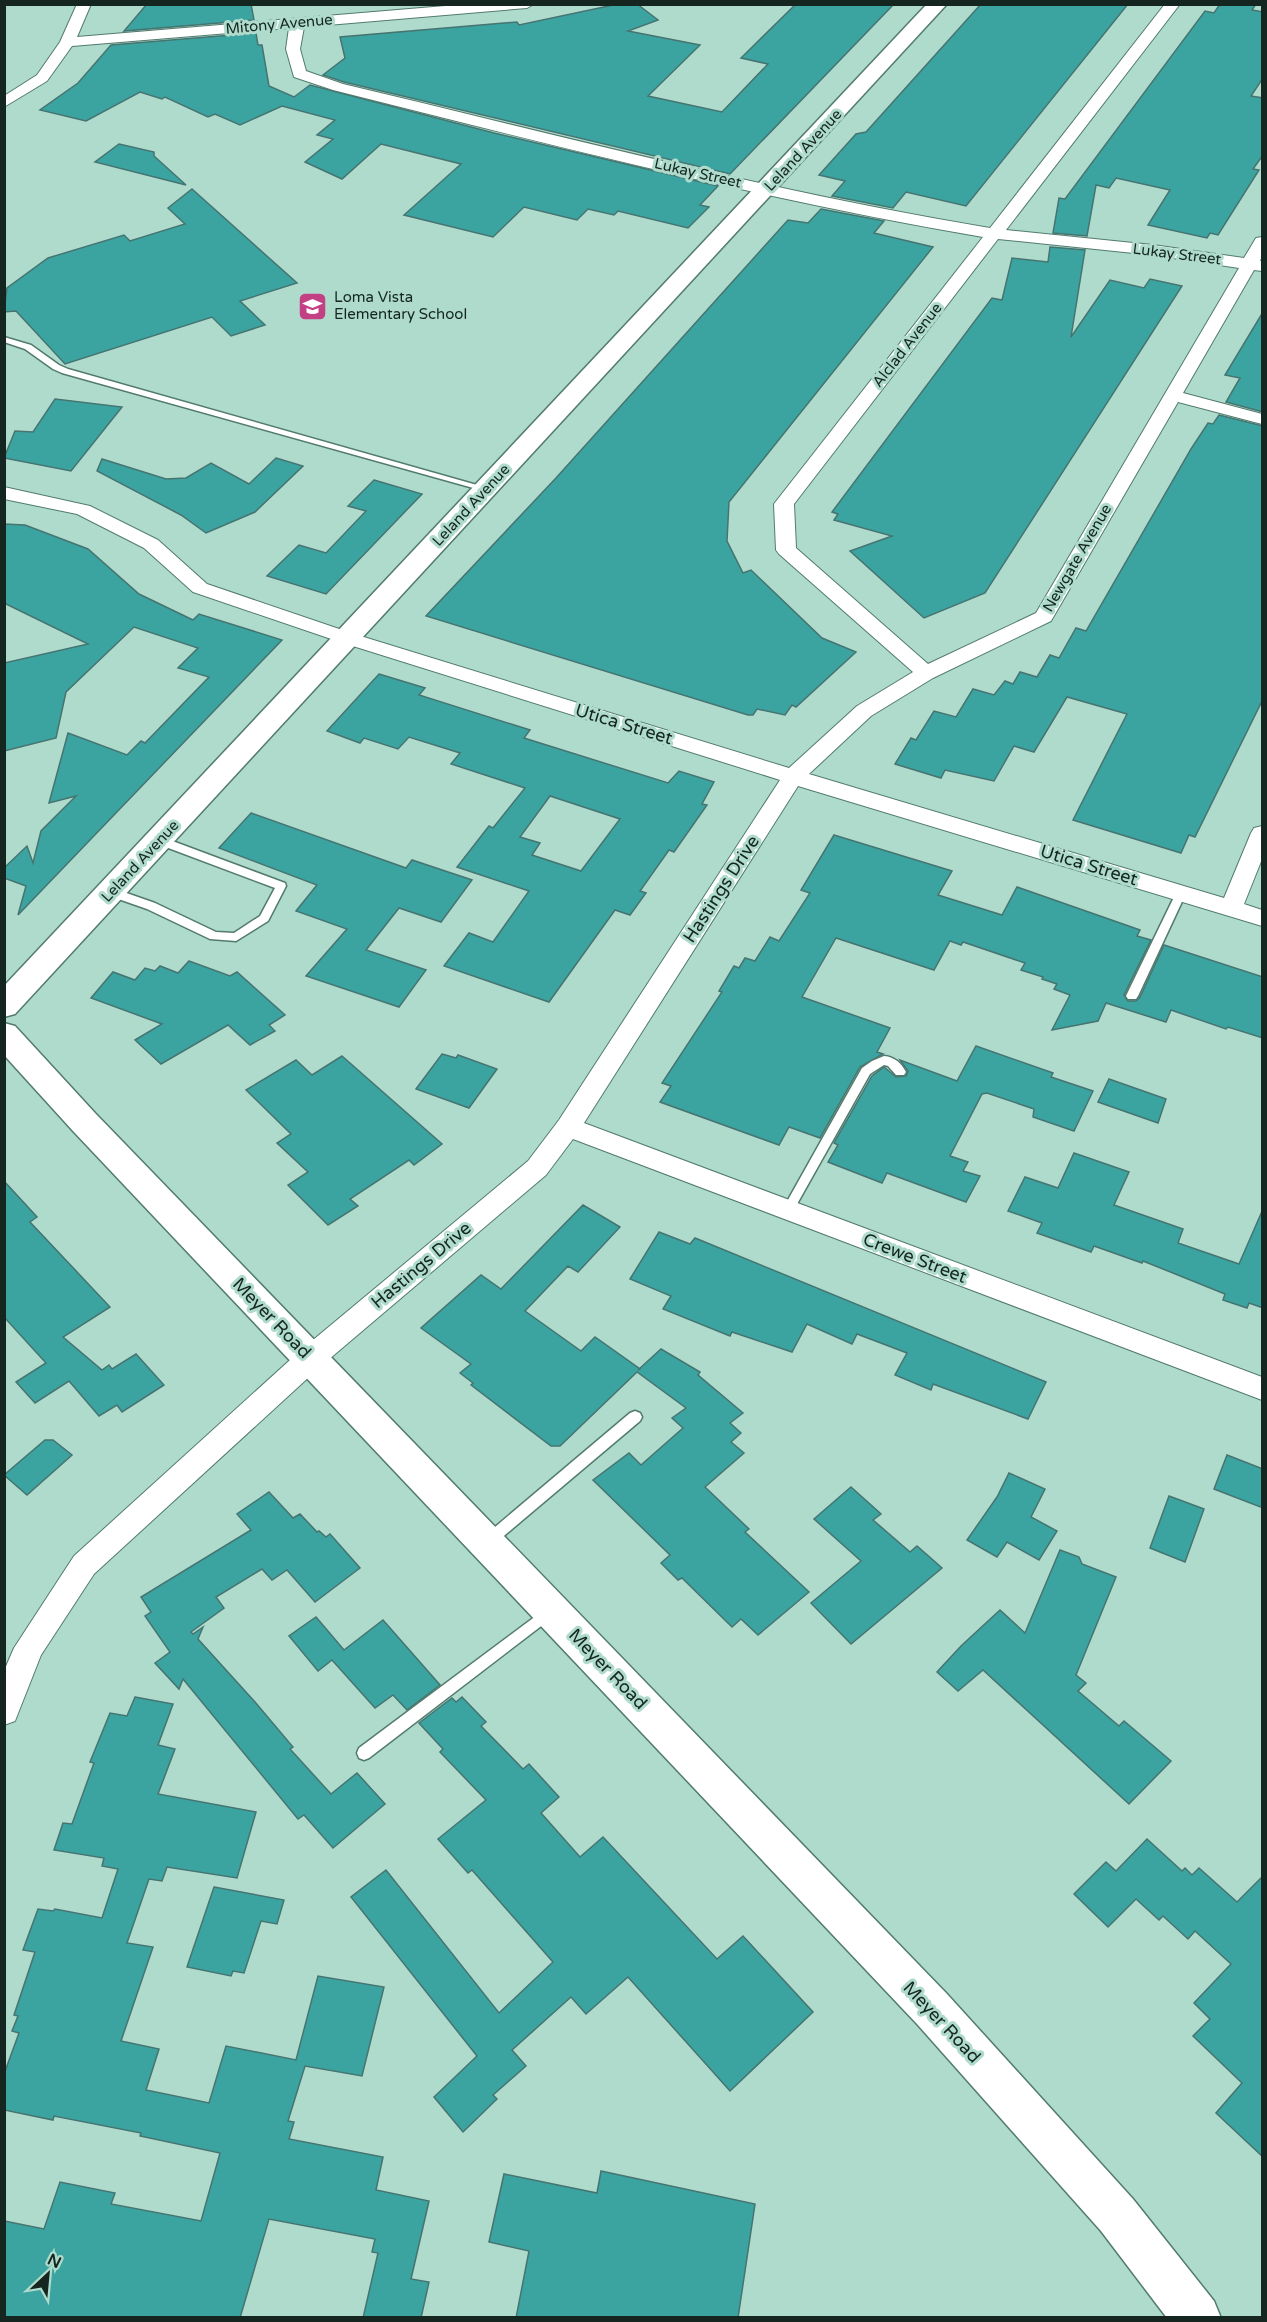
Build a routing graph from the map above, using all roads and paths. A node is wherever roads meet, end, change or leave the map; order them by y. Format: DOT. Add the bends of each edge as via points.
graph roads {
  1 [pos="84,4"];
  2 [pos="343,4"];
  3 [pos="527,4"];
  4 [pos="938,4"];
  5 [pos="1173,4"];
  6 [pos="321,21"];
  7 [pos="297,23"];
  8 [pos="67,42"];
  9 [pos="4,103"];
  10 [pos="766,190"];
  11 [pos="994,234"];
  12 [pos="1263,242"];
  13 [pos="1256,264"];
  14 [pos="4,339"];
  15 [pos="1170,395"];
  16 [pos="1263,419"];
  17 [pos="487,489"];
  18 [pos="4,493"];
  19 [pos="347,638"];
  20 [pos="926,673"];
  21 [pos="793,777"];
  22 [pos="1263,833"];
  23 [pos="159,840"];
  24 [pos="111,892"];
  25 [pos="1181,893"];
  26 [pos="1231,908"];
  27 [pos="1263,918"];
  28 [pos="1132,996"];
  29 [pos="4,1006"];
  30 [pos="4,1034"];
  31 [pos="900,1072"];
  32 [pos="568,1127"];
  33 [pos="788,1210"];
  34 [pos="311,1358"];
  35 [pos="1263,1389"];
  36 [pos="635,1417"];
  37 [pos="486,1542"];
  38 [pos="552,1611"];
  39 [pos="4,1711"];
  40 [pos="364,1753"];
  41 [pos="1197,2318"];
  1 -- 8 [label="street"];
  2 -- 6 [label="street"];
  3 -- 6 [label="street, Mitony Avenue"];
  4 -- 10 [label="street, Leland Avenue"];
  5 -- 11 [label="street, Alclad Avenue"];
  6 -- 7 [label="street, Mitony Avenue"];
  7 -- 8 [label="street, Mitony Avenue"];
  7 -- 10 [label="street, Lukay Street" via="292,49 299,74 338,87"];
  8 -- 9 [label="street" via="42,78"];
  10 -- 11 [label="street, Lukay Street"];
  10 -- 17 [label="street, Leland Avenue"];
  11 -- 13 [label="street, Lukay Street"];
  11 -- 20 [label="street, Alclad Avenue" via="784,504 786,550"];
  12 -- 13 [label="street, Newgate Avenue"];
  13 -- 15 [label="street, Newgate Avenue"];
  14 -- 17 [label="lane" via="28,347 65,371"];
  15 -- 16 [label="street"];
  15 -- 20 [label="street, Newgate Avenue" via="1044,617"];
  17 -- 19 [label="street, Leland Avenue"];
  18 -- 19 [label="street, Utica Street" via="83,510 151,544 200,588"];
  19 -- 21 [label="street, Utica Street"];
  19 -- 23 [label="street, Leland Avenue"];
  20 -- 21 [label="street, Newgate Avenue" via="864,711"];
  21 -- 25 [label="street, Utica Street"];
  21 -- 32 [label="street, Hastings Drive"];
  22 -- 26 [label="street"];
  23 -- 24 [label="street, Leland Avenue"];
  23 -- 24 [label="lane" via="281,886 264,918 236,937 214,936 152,906"];
  24 -- 29 [label="street, Leland Avenue"];
  25 -- 26 [label="street, Utica Street"];
  25 -- 28 [label="lane"];
  26 -- 27 [label="street, Utica Street"];
  30 -- 34 [label="street, Meyer Road"];
  31 -- 33 [label="lane" via="887,1060 878,1061 866,1071"];
  32 -- 33 [label="street, Crewe Street"];
  32 -- 34 [label="street, Hastings Drive" via="537,1168"];
  33 -- 35 [label="street, Crewe Street"];
  34 -- 37 [label="street, Meyer Road"];
  34 -- 39 [label="street, Hastings Drive" via="84,1565 29,1648"];
  36 -- 37 [label="lane"];
  37 -- 38 [label="street, Meyer Road"];
  38 -- 40 [label="lane"];
  38 -- 41 [label="street, Meyer Road" via="932,2009 1117,2215"];
}
